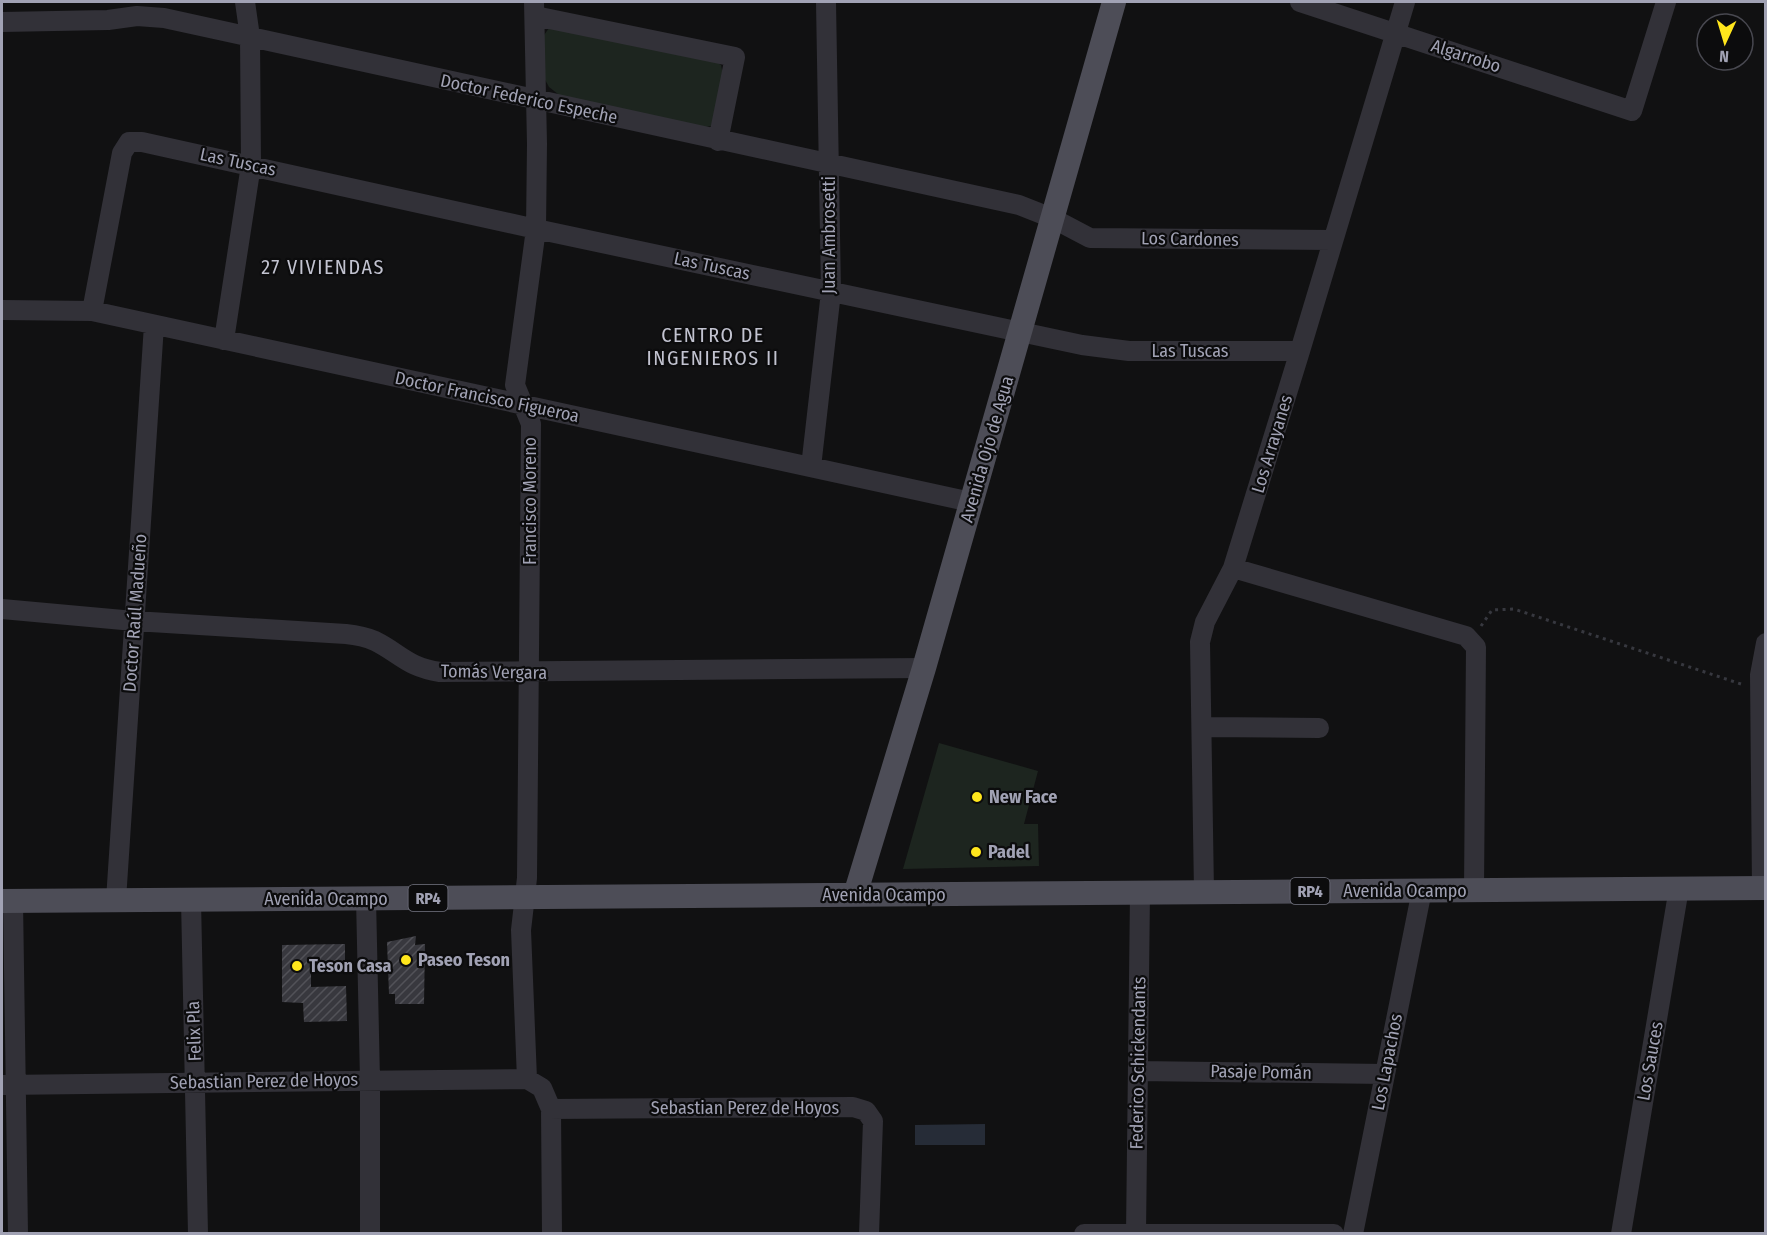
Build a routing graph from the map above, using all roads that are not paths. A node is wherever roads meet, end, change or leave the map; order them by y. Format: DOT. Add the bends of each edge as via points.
graph roads {
  1 [pos="245,2"];
  2 [pos="826,2"];
  3 [pos="1114,2"];
  4 [pos="1300,2"];
  5 [pos="1405,2"];
  6 [pos="1666,2"];
  7 [pos="534,9"];
  8 [pos="2,22"];
  9 [pos="1395,33"];
  10 [pos="250,38"];
  11 [pos="537,100"];
  12 [pos="718,141"];
  13 [pos="251,165"];
  14 [pos="829,165"];
  15 [pos="1052,218"];
  16 [pos="536,229"];
  17 [pos="1334,240"];
  18 [pos="831,292"];
  19 [pos="2,310"];
  20 [pos="92,311"];
  21 [pos="154,325"];
  22 [pos="1020,333"];
  23 [pos="224,340"];
  24 [pos="1300,351"];
  25 [pos="524,405"];
  26 [pos="811,467"];
  27 [pos="971,502"];
  28 [pos="1233,567"];
  29 [pos="2,609"];
  30 [pos="134,621"];
  31 [pos="1766,643"];
  32 [pos="924,668"];
  33 [pos="529,673"];
  34 [pos="1202,727"];
  35 [pos="1319,728"];
  36 [pos="1679,888"];
  37 [pos="1764,888"];
  38 [pos="1422,890"];
  39 [pos="1474,890"];
  40 [pos="1204,892"];
  41 [pos="1140,893"];
  42 [pos="855,895"];
  43 [pos="525,897"];
  44 [pos="366,898"];
  45 [pos="116,900"];
  46 [pos="191,900"];
  47 [pos="7,901"];
  48 [pos="1138,1071"];
  49 [pos="1384,1074"];
  50 [pos="527,1079"];
  51 [pos="370,1080"];
  52 [pos="195,1082"];
  53 [pos="8,1085"];
  54 [pos="551,1109"];
  55 [pos="18,1233"];
  56 [pos="198,1233"];
  57 [pos="370,1233"];
  58 [pos="552,1233"];
  59 [pos="869,1233"];
  60 [pos="1084,1233"];
  61 [pos="1136,1233"];
  62 [pos="1334,1233"];
  63 [pos="1353,1233"];
  64 [pos="1621,1233"];
  1 -- 10 [label="street"];
  2 -- 14 [label="street, Juan Ambrosetti"];
  3 -- 15 [label="main road, Avenida Ojo de Agua"];
  4 -- 9 [label="street, Algarrobo"];
  5 -- 9 [label="street, Los Arrayanes"];
  6 -- 9 [label="street, Algarrobo" via="1632,111"];
  7 -- 11 [label="street, Francisco Moreno"];
  7 -- 12 [label="street" via="735,57"];
  8 -- 10 [label="street, Doctor Federico Espeche" via="136,16 164,18"];
  9 -- 17 [label="street, Los Arrayanes"];
  10 -- 11 [label="street, Doctor Federico Espeche"];
  10 -- 13 [label="street"];
  11 -- 12 [label="street, Doctor Federico Espeche"];
  11 -- 16 [label="street, Francisco Moreno"];
  12 -- 14 [label="street, Doctor Federico Espeche"];
  13 -- 16 [label="street, Las Tuscas"];
  13 -- 20 [label="street, Las Tuscas" via="129,142 122,153"];
  13 -- 23 [label="street"];
  14 -- 15 [label="street, Doctor Federico Espeche" via="1019,205"];
  14 -- 18 [label="street, Juan Ambrosetti"];
  15 -- 17 [label="street, Los Cardones" via="1090,238"];
  15 -- 22 [label="main road, Avenida Ojo de Agua"];
  16 -- 18 [label="street, Las Tuscas"];
  16 -- 25 [label="street, Francisco Moreno" via="515,385"];
  17 -- 24 [label="street, Los Arrayanes"];
  18 -- 22 [label="street, Las Tuscas"];
  18 -- 26 [label="street, Juan Ambrosetti"];
  19 -- 20 [label="street, Doctor Francisco Figueroa"];
  20 -- 21 [label="street, Doctor Francisco Figueroa"];
  21 -- 23 [label="street, Doctor Francisco Figueroa"];
  21 -- 30 [label="street, Doctor Raúl Madueño"];
  22 -- 24 [label="street, Las Tuscas" via="1130,351"];
  22 -- 27 [label="main road, Avenida Ojo de Agua"];
  23 -- 25 [label="street, Doctor Francisco Figueroa"];
  24 -- 28 [label="street, Los Arrayanes"];
  25 -- 26 [label="street, Doctor Francisco Figueroa"];
  25 -- 33 [label="street, Francisco Moreno" via="531,424"];
  26 -- 27 [label="street, Doctor Francisco Figueroa"];
  27 -- 32 [label="main road, Avenida Ojo de Agua"];
  28 -- 34 [label="street, Los Arrayanes" via="1205,622 1200,642"];
  28 -- 39 [label="street" via="1466,636 1476,647"];
  29 -- 30 [label="street, Tomás Vergara"];
  30 -- 33 [label="street, Tomás Vergara" via="346,634 375,641 425,670"];
  30 -- 45 [label="street, Doctor Raúl Madueño"];
  31 -- 37 [label="street" via="1760,675"];
  32 -- 33 [label="street, Tomás Vergara"];
  32 -- 42 [label="main road, Avenida Ojo de Agua"];
  33 -- 43 [label="street, Francisco Moreno"];
  34 -- 35 [label="street"];
  34 -- 40 [label="street, Los Arrayanes"];
  36 -- 37 [label="main road, Avenida Ocampo / RP4"];
  36 -- 39 [label="main road, Avenida Ocampo / RP4"];
  36 -- 64 [label="street, Los Sauces"];
  38 -- 39 [label="main road, Avenida Ocampo / RP4"];
  38 -- 40 [label="main road, Avenida Ocampo / RP4"];
  38 -- 49 [label="street, Los Lapachos"];
  40 -- 41 [label="main road, Avenida Ocampo / RP4"];
  41 -- 42 [label="main road, Avenida Ocampo / RP4"];
  41 -- 48 [label="street, Federico Schickendants"];
  42 -- 43 [label="main road, Avenida Ocampo / RP4"];
  43 -- 44 [label="main road, Avenida Ocampo / RP4"];
  43 -- 50 [label="street, Francisco Moreno" via="520,930"];
  44 -- 46 [label="main road, Avenida Ocampo / RP4"];
  44 -- 51 [label="street"];
  45 -- 46 [label="main road, Avenida Ocampo / RP4"];
  45 -- 47 [label="main road, Avenida Ocampo / RP4"];
  46 -- 52 [label="street, Felix Pla"];
  47 -- 53 [label="street"];
  48 -- 49 [label="street, Pasaje Pomán"];
  48 -- 61 [label="street, Federico Schickendants"];
  49 -- 63 [label="street, Los Lapachos"];
  50 -- 51 [label="street, Sebastian Perez de Hoyos"];
  50 -- 54 [label="street" via="542,1088"];
  51 -- 52 [label="street, Sebastian Perez de Hoyos"];
  51 -- 57 [label="street"];
  52 -- 53 [label="street, Sebastian Perez de Hoyos"];
  52 -- 56 [label="street, Felix Pla"];
  53 -- 55 [label="street"];
  54 -- 58 [label="street"];
  54 -- 59 [label="street, Sebastian Perez de Hoyos" via="853,1107 866,1111 873,1121"];
  60 -- 61 [label="street"];
  61 -- 62 [label="street"];
}
